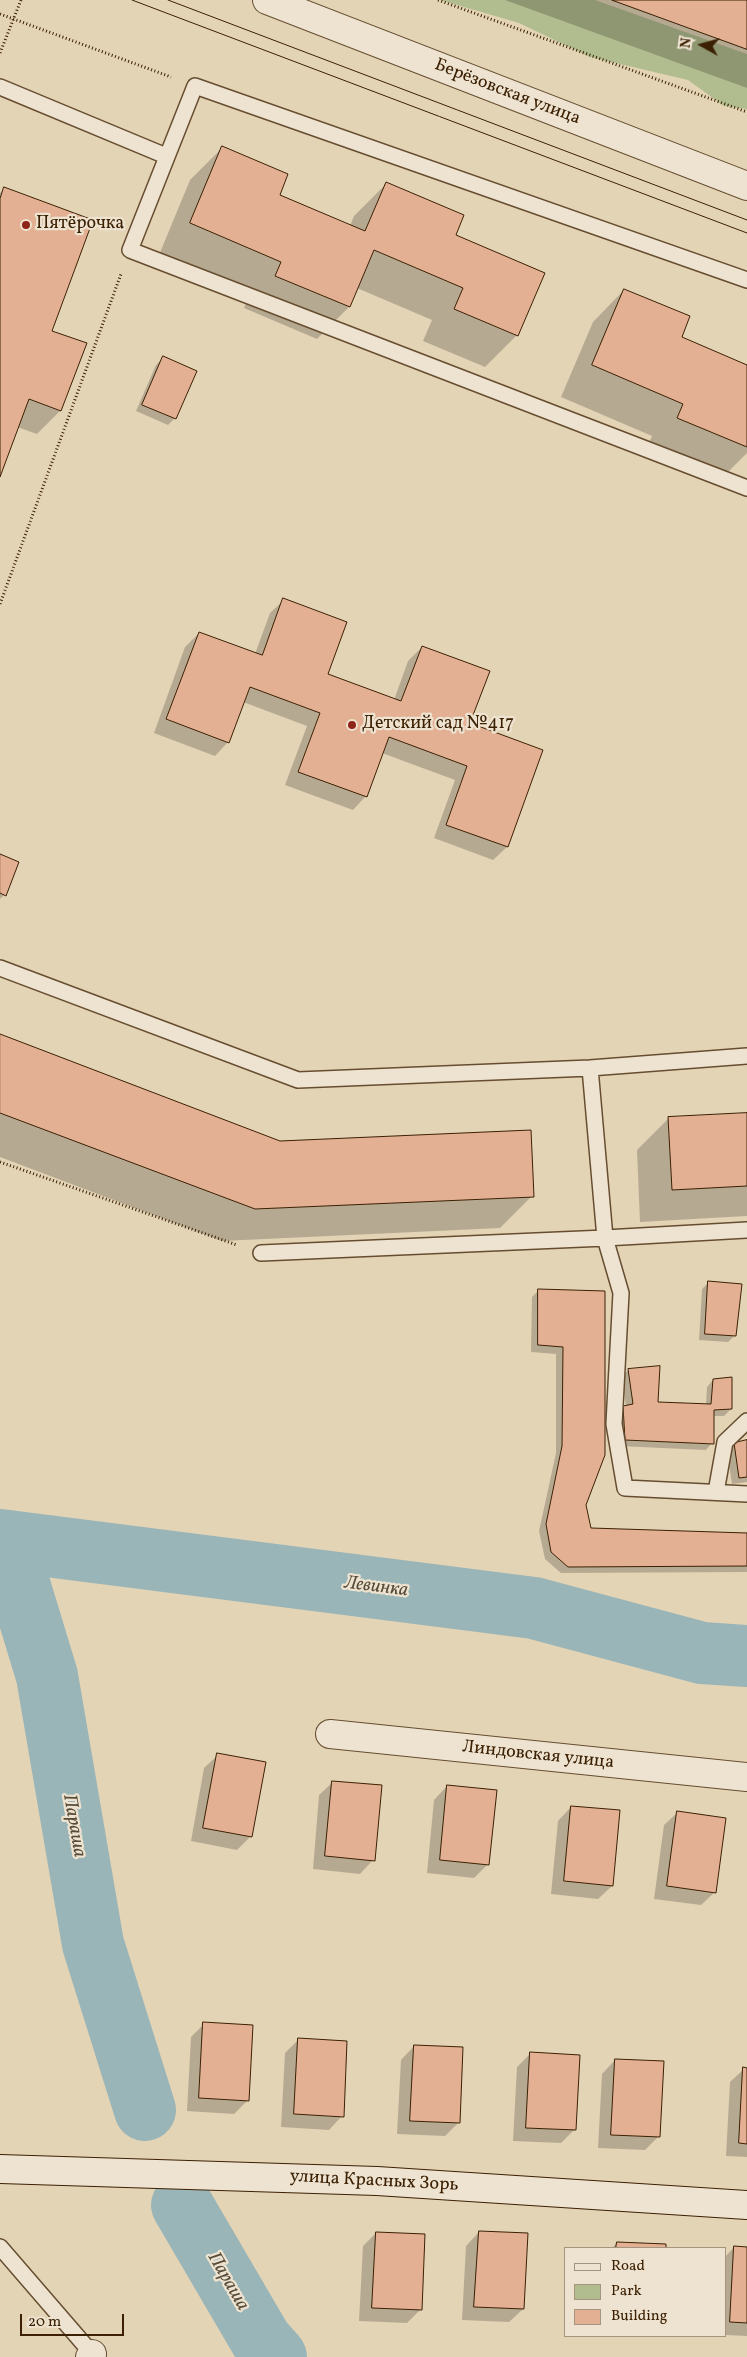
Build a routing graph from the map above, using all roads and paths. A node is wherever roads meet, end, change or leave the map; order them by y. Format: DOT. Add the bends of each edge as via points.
graph roads {
  1 [pos="21,0"];
  2 [pos="267,0"];
  3 [pos="438,0"];
  4 [pos="0,14"];
  5 [pos="13,19"];
  6 [pos="0,54"];
  7 [pos="195,86"];
  8 [pos="0,88"];
  9 [pos="747,112"];
  10 [pos="166,156"];
  11 [pos="747,186"];
  12 [pos="130,250"];
  13 [pos="747,280"];
  14 [pos="747,488"];
  15 [pos="0,604"];
  16 [pos="0,968"];
  17 [pos="747,1056"];
  18 [pos="590,1068"];
  19 [pos="0,1162"];
  20 [pos="747,1230"];
  21 [pos="605,1238"];
  22 [pos="261,1253"];
  23 [pos="747,1421"];
  24 [pos="716,1492"];
  25 [pos="747,1494"];
  26 [pos="330,1734"];
  27 [pos="747,1777"];
  28 [pos="0,2169"];
  29 [pos="747,2205"];
  30 [pos="0,2247"];
  31 [pos="92,2356"];
  1 -- 5 [label="path"];
  2 -- 11 [label="street, Берёзовская улица"];
  3 -- 9 [label="path"];
  4 -- 5 [label="path"];
  5 -- 6 [label="path"];
  5 -- 7 [label="path"];
  7 -- 10 [label="lane"];
  7 -- 13 [label="lane"];
  8 -- 10 [label="lane"];
  10 -- 12 [label="lane"];
  12 -- 14 [label="lane"];
  12 -- 15 [label="path"];
  16 -- 18 [label="lane" via="298,1080"];
  17 -- 18 [label="lane"];
  18 -- 21 [label="lane"];
  19 -- 22 [label="path"];
  20 -- 21 [label="lane"];
  21 -- 22 [label="lane"];
  21 -- 24 [label="lane" via="621,1293 614,1424 625,1488"];
  23 -- 24 [label="lane" via="725,1442"];
  24 -- 25 [label="lane"];
  26 -- 27 [label="street, Линдовская улица"];
  28 -- 29 [label="street, улица Красных Зорь" via="377,2181"];
  30 -- 31 [label="lane"];
}
